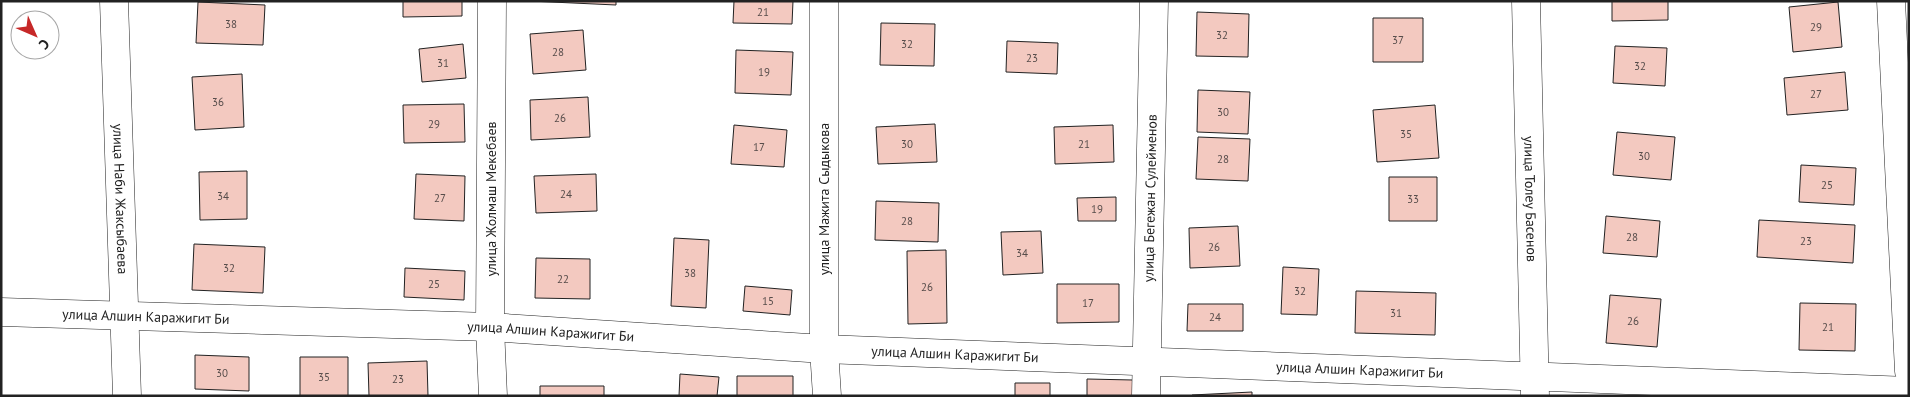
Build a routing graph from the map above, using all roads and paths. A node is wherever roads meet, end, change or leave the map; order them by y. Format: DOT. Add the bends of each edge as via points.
graph roads {
  1 [pos="114,1"];
  2 [pos="492,1"];
  3 [pos="824,1"];
  4 [pos="1154,1"];
  5 [pos="1526,1"];
  6 [pos="1892,1"];
  7 [pos="1,312"];
  8 [pos="124,315"];
  9 [pos="490,327"];
  10 [pos="824,349"];
  11 [pos="1146,361"];
  12 [pos="1909,371"];
  13 [pos="1535,386"];
  14 [pos="1909,392"];
  15 [pos="127,396"];
  16 [pos="493,396"];
  17 [pos="827,396"];
  18 [pos="1146,396"];
  1 -- 8 [label="street, улица Наби Жаксыбаева"];
  2 -- 9 [label="street, улица Жолмаш Мекебаев"];
  3 -- 10 [label="street, улица Мажита Сыдыкова"];
  4 -- 11 [label="street, улица Бегежан Сулейменов"];
  5 -- 13 [label="street, улица Толеу Басенов"];
  6 -- 12 [label="street"];
  7 -- 8 [label="street, улица Алшин Каражигит Би"];
  8 -- 9 [label="street, улица Алшин Каражигит Би"];
  8 -- 15 [label="street, улица Наби Жаксыбаева"];
  9 -- 10 [label="street, улица Алшин Каражигит Би"];
  9 -- 16 [label="street, улица Жолмаш Мекебаев"];
  10 -- 11 [label="street, улица Алшин Каражигит Би"];
  10 -- 17 [label="street, улица Мажита Сыдыкова"];
  11 -- 13 [label="street, улица Алшин Каражигит Би"];
  11 -- 18 [label="street, улица Бегежан Сулейменов"];
  13 -- 14 [label="street, улица Алшин Каражигит Би"];
}
